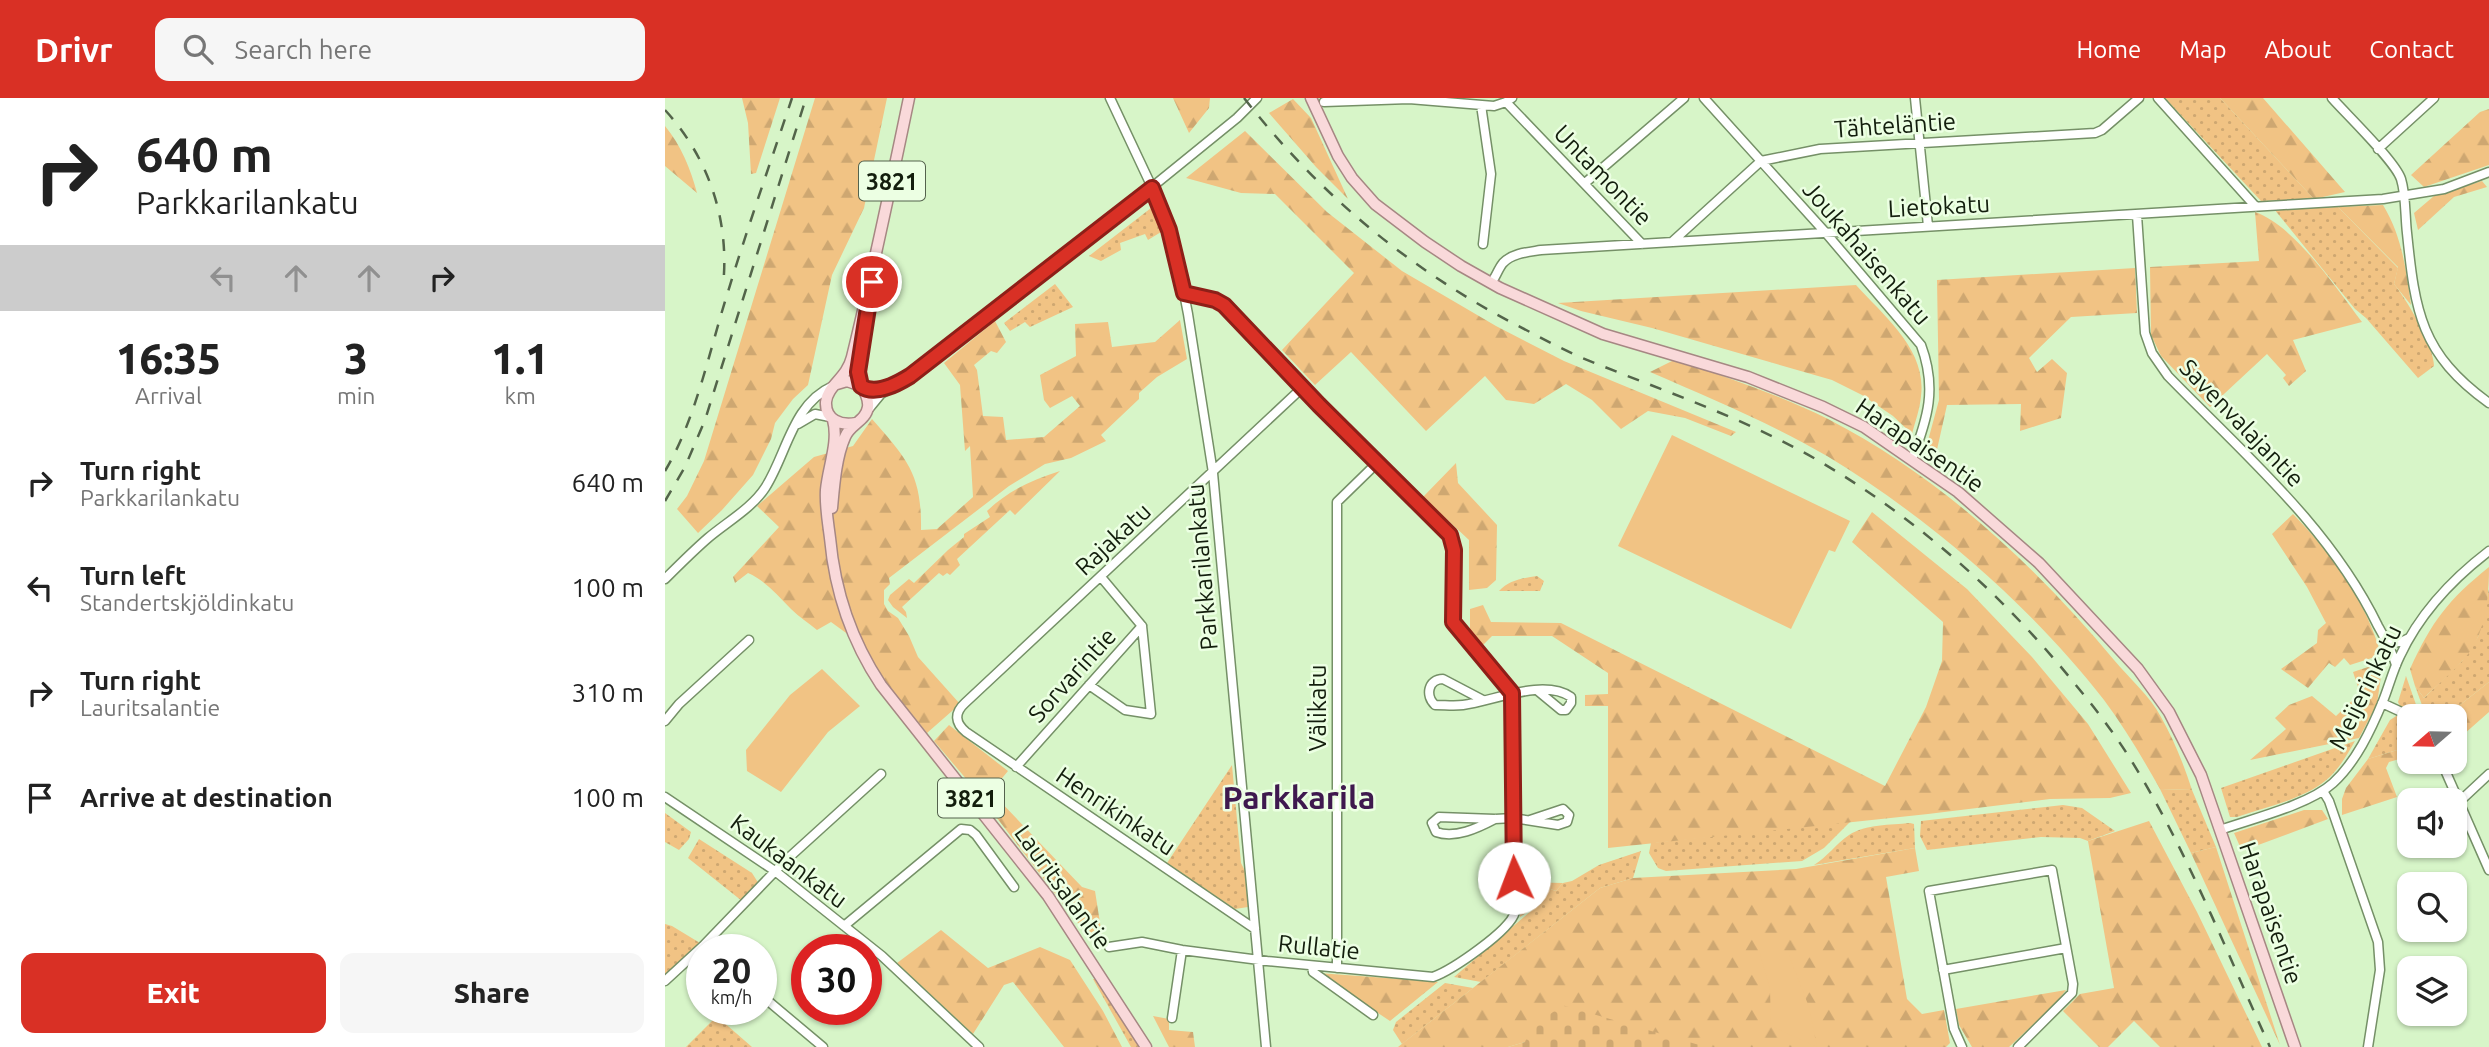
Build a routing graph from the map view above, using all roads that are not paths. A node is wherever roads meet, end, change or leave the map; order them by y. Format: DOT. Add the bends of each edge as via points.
graph roads {
  1 [pos="909,98"];
  2 [pos="1110,98"];
  3 [pos="1257,98"];
  4 [pos="1311,98"];
  5 [pos="1684,98"];
  6 [pos="1704,98"];
  7 [pos="1915,98"];
  8 [pos="2139,98"];
  9 [pos="2158,98"];
  10 [pos="2332,98"];
  11 [pos="2434,98"];
  12 [pos="1509,100"];
  13 [pos="1324,102"];
  14 [pos="1481,105"];
  15 [pos="1919,142"];
  16 [pos="2378,149"];
  17 [pos="1762,161"];
  18 [pos="2489,172"];
  19 [pos="1585,183"];
  20 [pos="1152,188"];
  21 [pos="2403,197"];
  22 [pos="2256,207"];
  23 [pos="2137,215"];
  24 [pos="1928,226"];
  25 [pos="1825,233"];
  26 [pos="1672,242"];
  27 [pos="1483,244"];
  28 [pos="1642,244"];
  29 [pos="875,264"];
  30 [pos="1491,283"];
  31 [pos="1184,293"];
  32 [pos="835,385"];
  33 [pos="893,386"];
  34 [pos="861,387"];
  35 [pos="1303,387"];
  36 [pos="2489,403"];
  37 [pos="867,412"];
  38 [pos="832,418"];
  39 [pos="856,423"];
  40 [pos="794,428"];
  41 [pos="1912,459"];
  42 [pos="1376,464"];
  43 [pos="1213,473"];
  44 [pos="829,537"];
  45 [pos="2489,551"];
  46 [pos="1101,577"];
  47 [pos="665,579"];
  48 [pos="1142,626"];
  49 [pos="2383,635"];
  50 [pos="2409,638"];
  51 [pos="750,640"];
  52 [pos="2396,665"];
  53 [pos="1089,685"];
  54 [pos="1538,691"];
  55 [pos="1512,693"];
  56 [pos="1483,701"];
  57 [pos="2382,703"];
  58 [pos="2397,710"];
  59 [pos="665,721"];
  60 [pos="957,723"];
  61 [pos="1016,766"];
  62 [pos="2489,774"];
  63 [pos="881,775"];
  64 [pos="2323,791"];
  65 [pos="2467,795"];
  66 [pos="665,797"];
  67 [pos="1513,818"];
  68 [pos="1495,819"];
  69 [pos="1530,820"];
  70 [pos="2467,820"];
  71 [pos="2220,830"];
  72 [pos="2489,870"];
  73 [pos="775,871"];
  74 [pos="1014,887"];
  75 [pos="845,926"];
  76 [pos="1255,929"];
  77 [pos="718,934"];
  78 [pos="1109,947"];
  79 [pos="2066,948"];
  80 [pos="1182,950"];
  81 [pos="1258,960"];
  82 [pos="686,964"];
  83 [pos="1337,968"];
  84 [pos="1313,969"];
  85 [pos="1943,970"];
  86 [pos="665,981"];
  87 [pos="777,1008"];
  88 [pos="1373,1015"];
  89 [pos="1171,1018"];
  90 [pos="823,1047"];
  91 [pos="979,1047"];
  92 [pos="1146,1047"];
  93 [pos="1266,1047"];
  94 [pos="1962,1047"];
  95 [pos="2018,1047"];
  96 [pos="2295,1047"];
  97 [pos="2368,1047"];
  1 -- 29 [label="main road, 3821"];
  2 -- 20 [label="street, Parkkarilankatu"];
  3 -- 20 [label="street"];
  4 -- 30 [label="main road, Harapaisentie" via="1338,156 1375,204"];
  5 -- 19 [label="street"];
  6 -- 17 [label="street, Joukahaisenkatu"];
  7 -- 15 [label="street"];
  8 -- 15 [label="street, Tähteläntie" via="2095,133"];
  9 -- 22 [label="street"];
  10 -- 16 [label="street"];
  11 -- 16 [label="street"];
  12 -- 14 [label="street"];
  12 -- 19 [label="street, Untamontie"];
  13 -- 14 [label="street" via="1409,99"];
  14 -- 27 [label="street" via="1491,174"];
  15 -- 17 [label="street, Tähteläntie" via="1820,149"];
  15 -- 24 [label="street"];
  16 -- 21 [label="street" via="2401,180"];
  17 -- 25 [label="street, Joukahaisenkatu"];
  17 -- 26 [label="street"];
  18 -- 21 [label="street, Lietokatu" via="2444,189"];
  19 -- 28 [label="street, Untamontie"];
  20 -- 31 [label="street, Parkkarilankatu" via="1169,230"];
  20 -- 33 [label="street"];
  21 -- 22 [label="street, Lietokatu"];
  21 -- 36 [label="street" via="2412,276 2428,338 2465,385"];
  22 -- 23 [label="street, Lietokatu"];
  23 -- 24 [label="street, Lietokatu"];
  23 -- 49 [label="street, Savenvalajantie" via="2145,333 2152,353 2168,376 2311,523 2364,595"];
  24 -- 25 [label="street, Lietokatu"];
  25 -- 26 [label="street, Lietokatu"];
  25 -- 41 [label="street, Joukahaisenkatu" via="1921,345 1929,366 1931,396"];
  26 -- 28 [label="street, Lietokatu"];
  28 -- 30 [label="street, Lietokatu" via="1525,253 1503,263"];
  29 -- 32 [label="main road, 3821" via="849,368"];
  29 -- 34 [label="main road, 3821" via="859,362"];
  30 -- 41 [label="main road, Harapaisentie" via="1603,334 1798,396 1864,427"];
  31 -- 35 [label="street" via="1224,305"];
  31 -- 43 [label="street, Parkkarilankatu"];
  32 -- 34 [label="main road" via="848,381"];
  32 -- 38 [label="main road" via="826,401"];
  32 -- 40 [label="street" via="806,408"];
  33 -- 34 [label="street"];
  33 -- 37 [label="street"];
  34 -- 37 [label="main road" via="868,400"];
  35 -- 42 [label="street"];
  35 -- 43 [label="street, Rajakatu"];
  37 -- 39 [label="main road"];
  38 -- 39 [label="main road" via="843,424"];
  38 -- 40 [label="street" via="809,415"];
  38 -- 44 [label="main road, Lauritsalantie / 3821" via="836,430 826,490"];
  39 -- 44 [label="main road, Lauritsalantie / 3821" via="843,439"];
  40 -- 47 [label="street" via="763,491"];
  41 -- 71 [label="main road, Harapaisentie" via="1958,492 2039,563 2138,669 2169,712 2201,775"];
  42 -- 55 [label="street" via="1450,535 1453,622"];
  42 -- 83 [label="street, Välikatu" via="1337,502"];
  43 -- 46 [label="street, Rajakatu"];
  43 -- 76 [label="street, Parkkarilankatu"];
  44 -- 92 [label="main road, Lauritsalantie / 3821" via="841,603 872,671 1048,896"];
  45 -- 50 [label="street, Meijerinkatu" via="2457,576"];
  46 -- 48 [label="street, Sorvarintie"];
  46 -- 60 [label="street, Rajakatu" via="964,703"];
  48 -- 53 [label="street, Sorvarintie"];
  48 -- 53 [label="street" via="1151,714 1125,710"];
  49 -- 50 [label="street" via="2391,642"];
  49 -- 52 [label="street, Savenvalajantie"];
  50 -- 52 [label="street, Meijerinkatu"];
  51 -- 59 [label="street"];
  52 -- 57 [label="street, Meijerinkatu"];
  53 -- 61 [label="street, Sorvarintie"];
  54 -- 55 [label="street"];
  55 -- 56 [label="street"];
  55 -- 67 [label="street"];
  56 -- 56 [label="street" via="1443,679 1429,688 1436,705"];
  57 -- 58 [label="street"];
  57 -- 64 [label="street, Meijerinkatu" via="2350,764"];
  60 -- 61 [label="street, Henrikinkatu"];
  61 -- 76 [label="street, Henrikinkatu"];
  62 -- 65 [label="street"];
  63 -- 73 [label="street"];
  64 -- 71 [label="street, Meijerinkatu"];
  64 -- 97 [label="street" via="2378,942 2381,970"];
  66 -- 73 [label="street, Kaukaankatu"];
  67 -- 68 [label="street"];
  67 -- 69 [label="street"];
  67 -- 83 [label="street, Rullatie" via="1515,912 1510,924 1451,970 1433,978"];
  68 -- 68 [label="street" via="1439,817 1432,823 1436,832 1448,834"];
  70 -- 72 [label="street"];
  71 -- 96 [label="main road, Harapaisentie"];
  73 -- 75 [label="street, Kaukaankatu"];
  73 -- 77 [label="street"];
  74 -- 75 [label="street" via="976,835 961,829"];
  75 -- 91 [label="street, Kaukaankatu"];
  76 -- 81 [label="street, Parkkarilankatu"];
  78 -- 80 [label="street, Rullatie" via="1142,942"];
  79 -- 85 [label="street"];
  79 -- 85 [label="street" via="2052,870 1929,891"];
  79 -- 95 [label="street" via="2071,993"];
  80 -- 81 [label="street, Rullatie"];
  80 -- 89 [label="street"];
  81 -- 84 [label="street, Rullatie"];
  81 -- 93 [label="street, Parkkarilankatu"];
  82 -- 86 [label="street"];
  83 -- 84 [label="street, Rullatie"];
  84 -- 88 [label="street"];
  85 -- 94 [label="street"];
  87 -- 90 [label="street"];
}
